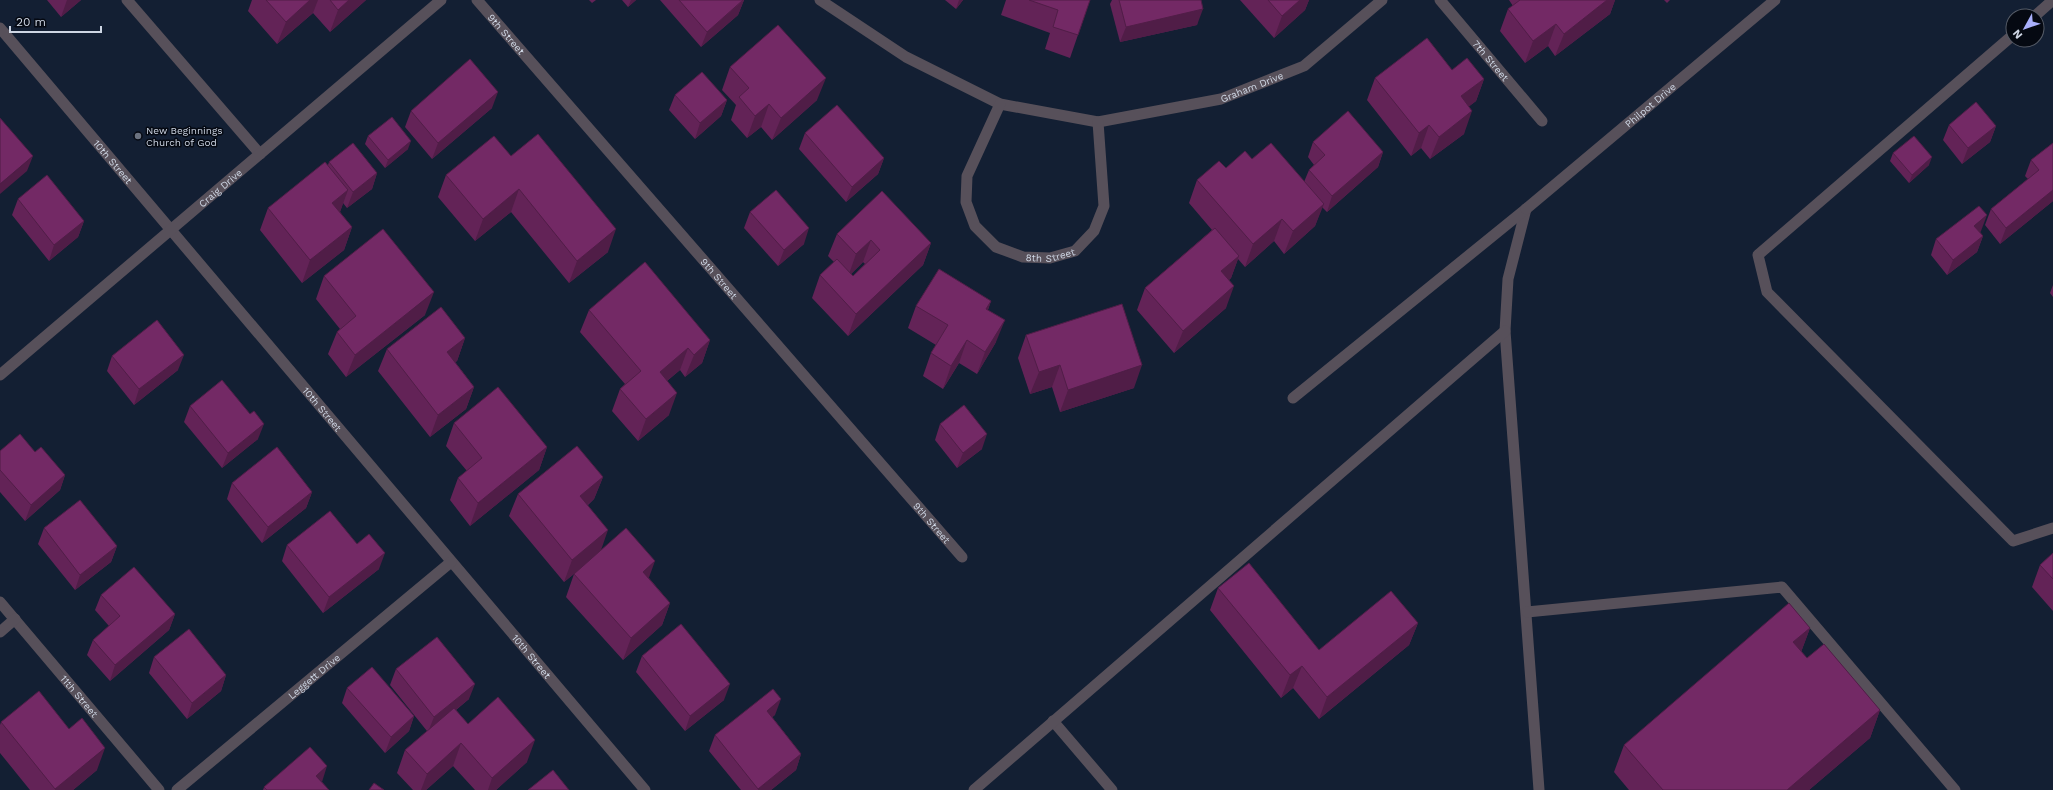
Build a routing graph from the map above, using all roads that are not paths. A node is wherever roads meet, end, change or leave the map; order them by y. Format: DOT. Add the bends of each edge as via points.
graph roads {
  1 [pos="127,0"];
  2 [pos="441,0"];
  3 [pos="477,0"];
  4 [pos="820,0"];
  5 [pos="1382,0"];
  6 [pos="1440,0"];
  7 [pos="1774,0"];
  8 [pos="2053,0"];
  9 [pos="2044,8"];
  10 [pos="0,28"];
  11 [pos="2005,42"];
  12 [pos="1000,104"];
  13 [pos="1542,121"];
  14 [pos="1098,122"];
  15 [pos="260,154"];
  16 [pos="1526,209"];
  17 [pos="171,230"];
  18 [pos="1505,331"];
  19 [pos="0,375"];
  20 [pos="1293,398"];
  21 [pos="2053,528"];
  22 [pos="962,557"];
  23 [pos="452,562"];
  24 [pos="0,602"];
  25 [pos="1527,612"];
  26 [pos="15,619"];
  27 [pos="0,632"];
  28 [pos="1053,721"];
  29 [pos="159,790"];
  30 [pos="177,790"];
  31 [pos="645,790"];
  32 [pos="974,790"];
  33 [pos="1112,790"];
  34 [pos="1539,790"];
  35 [pos="1955,790"];
  1 -- 15 [label="street"];
  2 -- 15 [label="street, Craig Drive"];
  3 -- 22 [label="street, 9th Street"];
  4 -- 12 [label="street" via="906,57"];
  5 -- 14 [label="street, Graham Drive" via="1304,66 1221,99"];
  6 -- 13 [label="street, 7th Street"];
  7 -- 16 [label="street, Philpot Drive"];
  8 -- 9 [label="street"];
  10 -- 17 [label="street, 10th Street"];
  11 -- 21 [label="street" via="1758,255 1767,292 2013,541"];
  12 -- 14 [label="street"];
  12 -- 14 [label="street, 8th Street" via="967,176 966,202 976,226 996,247 1023,257 1050,258 1075,251 1094,231 1104,206"];
  15 -- 17 [label="street, Craig Drive"];
  16 -- 18 [label="street" via="1508,279"];
  16 -- 20 [label="street, Philpot Drive"];
  17 -- 19 [label="street, Craig Drive"];
  17 -- 23 [label="street, 10th Street"];
  18 -- 25 [label="street"];
  18 -- 28 [label="street"];
  23 -- 30 [label="street, Leggett Drive"];
  23 -- 31 [label="street, 10th Street"];
  24 -- 26 [label="street, 11th Street"];
  25 -- 34 [label="street"];
  25 -- 35 [label="street" via="1782,587"];
  26 -- 27 [label="street"];
  26 -- 29 [label="street, 11th Street"];
  28 -- 32 [label="street"];
  28 -- 33 [label="street"];
}
